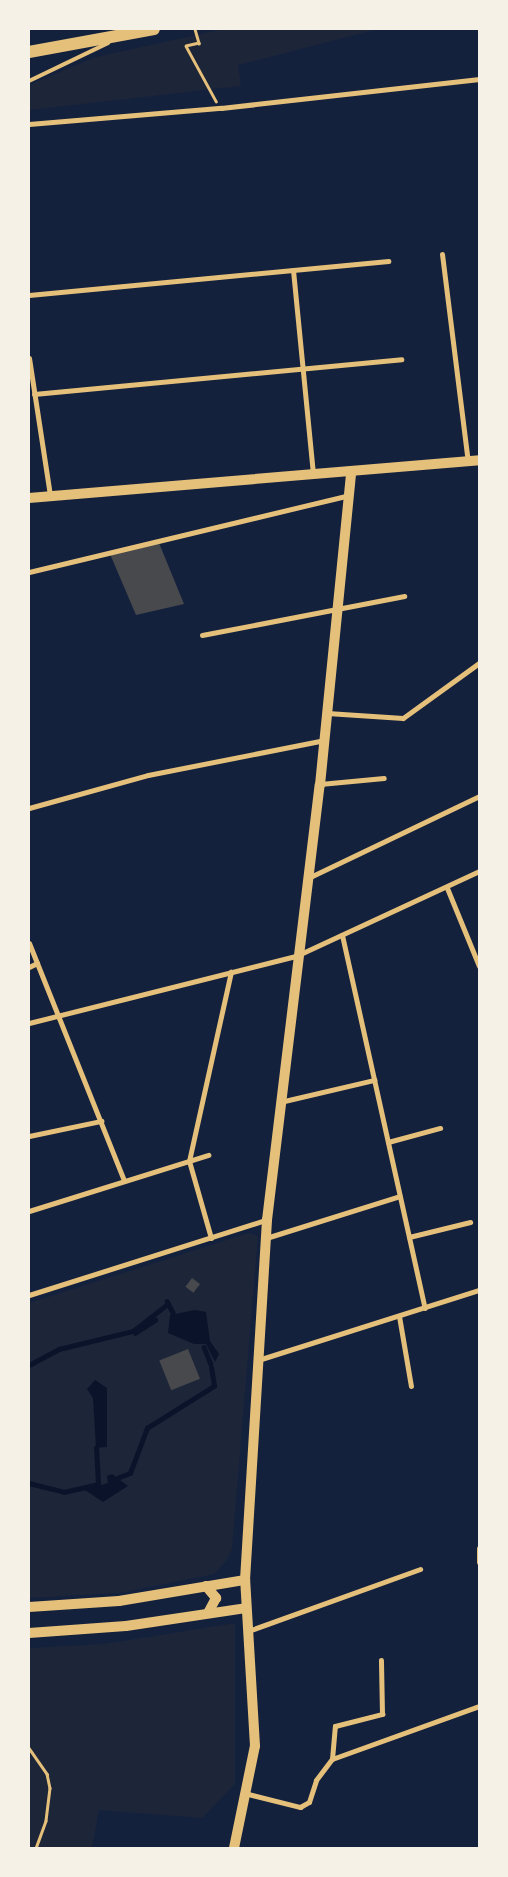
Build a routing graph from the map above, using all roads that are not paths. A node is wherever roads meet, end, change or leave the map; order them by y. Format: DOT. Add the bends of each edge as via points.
graph roads {
  1 [pos="154,29"];
  2 [pos="117,38"];
  3 [pos="29,52"];
  4 [pos="479,79"];
  5 [pos="29,81"];
  6 [pos="29,124"];
  7 [pos="442,254"];
  8 [pos="388,261"];
  9 [pos="293,270"];
  10 [pos="29,295"];
  11 [pos="29,358"];
  12 [pos="401,359"];
  13 [pos="302,368"];
  14 [pos="34,394"];
  15 [pos="479,460"];
  16 [pos="468,462"];
  17 [pos="351,472"];
  18 [pos="313,474"];
  19 [pos="349,495"];
  20 [pos="50,496"];
  21 [pos="29,498"];
  22 [pos="29,572"];
  23 [pos="404,596"];
  24 [pos="338,607"];
  25 [pos="202,635"];
  26 [pos="479,663"];
  27 [pos="326,713"];
  28 [pos="324,740"];
  29 [pos="384,778"];
  30 [pos="320,784"];
  31 [pos="479,796"];
  32 [pos="29,808"];
  33 [pos="479,871"];
  34 [pos="306,879"];
  35 [pos="447,888"];
  36 [pos="342,935"];
  37 [pos="29,943"];
  38 [pos="296,956"];
  39 [pos="37,963"];
  40 [pos="479,966"];
  41 [pos="29,967"];
  42 [pos="231,972"];
  43 [pos="58,1015"];
  44 [pos="29,1023"];
  45 [pos="374,1080"];
  46 [pos="280,1103"];
  47 [pos="101,1122"];
  48 [pos="440,1128"];
  49 [pos="29,1136"];
  50 [pos="388,1142"];
  51 [pos="208,1155"];
  52 [pos="189,1161"];
  53 [pos="124,1181"];
  54 [pos="400,1196"];
  55 [pos="29,1211"];
  56 [pos="267,1220"];
  57 [pos="470,1222"];
  58 [pos="211,1238"];
  59 [pos="266,1238"];
  60 [pos="409,1238"];
  61 [pos="479,1290"];
  62 [pos="29,1295"];
  63 [pos="425,1308"];
  64 [pos="399,1316"];
  65 [pos="255,1361"];
  66 [pos="411,1386"];
  67 [pos="478,1549"];
  68 [pos="479,1562"];
  69 [pos="420,1568"];
  70 [pos="245,1580"];
  71 [pos="206,1586"];
  72 [pos="29,1607"];
  73 [pos="246,1608"];
  74 [pos="208,1613"];
  75 [pos="248,1631"];
  76 [pos="29,1633"];
  77 [pos="381,1660"];
  78 [pos="479,1706"];
  79 [pos="332,1759"];
  80 [pos="248,1794"];
  81 [pos="234,1848"];
  1 -- 2 [label="highway"];
  2 -- 3 [label="highway"];
  2 -- 5 [label="lane"];
  4 -- 6 [label="street" via="221,108"];
  7 -- 16 [label="street"];
  8 -- 9 [label="street"];
  9 -- 10 [label="street"];
  9 -- 13 [label="street"];
  11 -- 14 [label="street"];
  12 -- 13 [label="street"];
  13 -- 14 [label="street"];
  13 -- 18 [label="street"];
  14 -- 20 [label="street"];
  15 -- 16 [label="main road"];
  16 -- 17 [label="main road"];
  17 -- 18 [label="main road"];
  17 -- 19 [label="main road"];
  18 -- 20 [label="main road"];
  19 -- 22 [label="street"];
  19 -- 24 [label="main road"];
  20 -- 21 [label="main road"];
  23 -- 24 [label="street"];
  24 -- 25 [label="street"];
  24 -- 27 [label="main road"];
  26 -- 27 [label="street" via="403,718"];
  27 -- 28 [label="main road"];
  28 -- 30 [label="main road"];
  28 -- 32 [label="street" via="148,776"];
  29 -- 30 [label="street"];
  30 -- 34 [label="main road"];
  31 -- 34 [label="street"];
  33 -- 35 [label="street"];
  34 -- 38 [label="main road"];
  35 -- 36 [label="street"];
  35 -- 40 [label="street"];
  36 -- 38 [label="street"];
  36 -- 45 [label="street"];
  37 -- 39 [label="street"];
  38 -- 42 [label="street"];
  38 -- 46 [label="main road"];
  39 -- 41 [label="street"];
  39 -- 43 [label="street"];
  42 -- 43 [label="street"];
  42 -- 52 [label="street"];
  43 -- 44 [label="street"];
  43 -- 47 [label="street"];
  45 -- 46 [label="street"];
  45 -- 50 [label="street"];
  46 -- 56 [label="main road"];
  47 -- 49 [label="street"];
  47 -- 53 [label="street"];
  48 -- 50 [label="street"];
  50 -- 54 [label="street"];
  51 -- 52 [label="street"];
  52 -- 53 [label="street"];
  52 -- 58 [label="street"];
  53 -- 55 [label="street"];
  54 -- 59 [label="street"];
  54 -- 60 [label="street"];
  56 -- 58 [label="street"];
  56 -- 59 [label="main road"];
  57 -- 60 [label="street"];
  58 -- 62 [label="street"];
  59 -- 65 [label="main road"];
  60 -- 63 [label="street"];
  61 -- 63 [label="street"];
  63 -- 64 [label="street"];
  64 -- 65 [label="street"];
  64 -- 66 [label="street"];
  65 -- 70 [label="main road"];
  67 -- 68 [label="street"];
  69 -- 75 [label="street"];
  70 -- 71 [label="main road"];
  70 -- 73 [label="main road"];
  71 -- 72 [label="main road" via="119,1601"];
  71 -- 74 [label="main road" via="216,1598"];
  73 -- 74 [label="main road"];
  73 -- 75 [label="main road"];
  74 -- 76 [label="main road" via="126,1626"];
  75 -- 80 [label="main road" via="255,1746"];
  77 -- 79 [label="street" via="382,1714 335,1726"];
  78 -- 79 [label="street"];
  79 -- 80 [label="street" via="321,1771 306,1805"];
  80 -- 81 [label="main road"];
}
